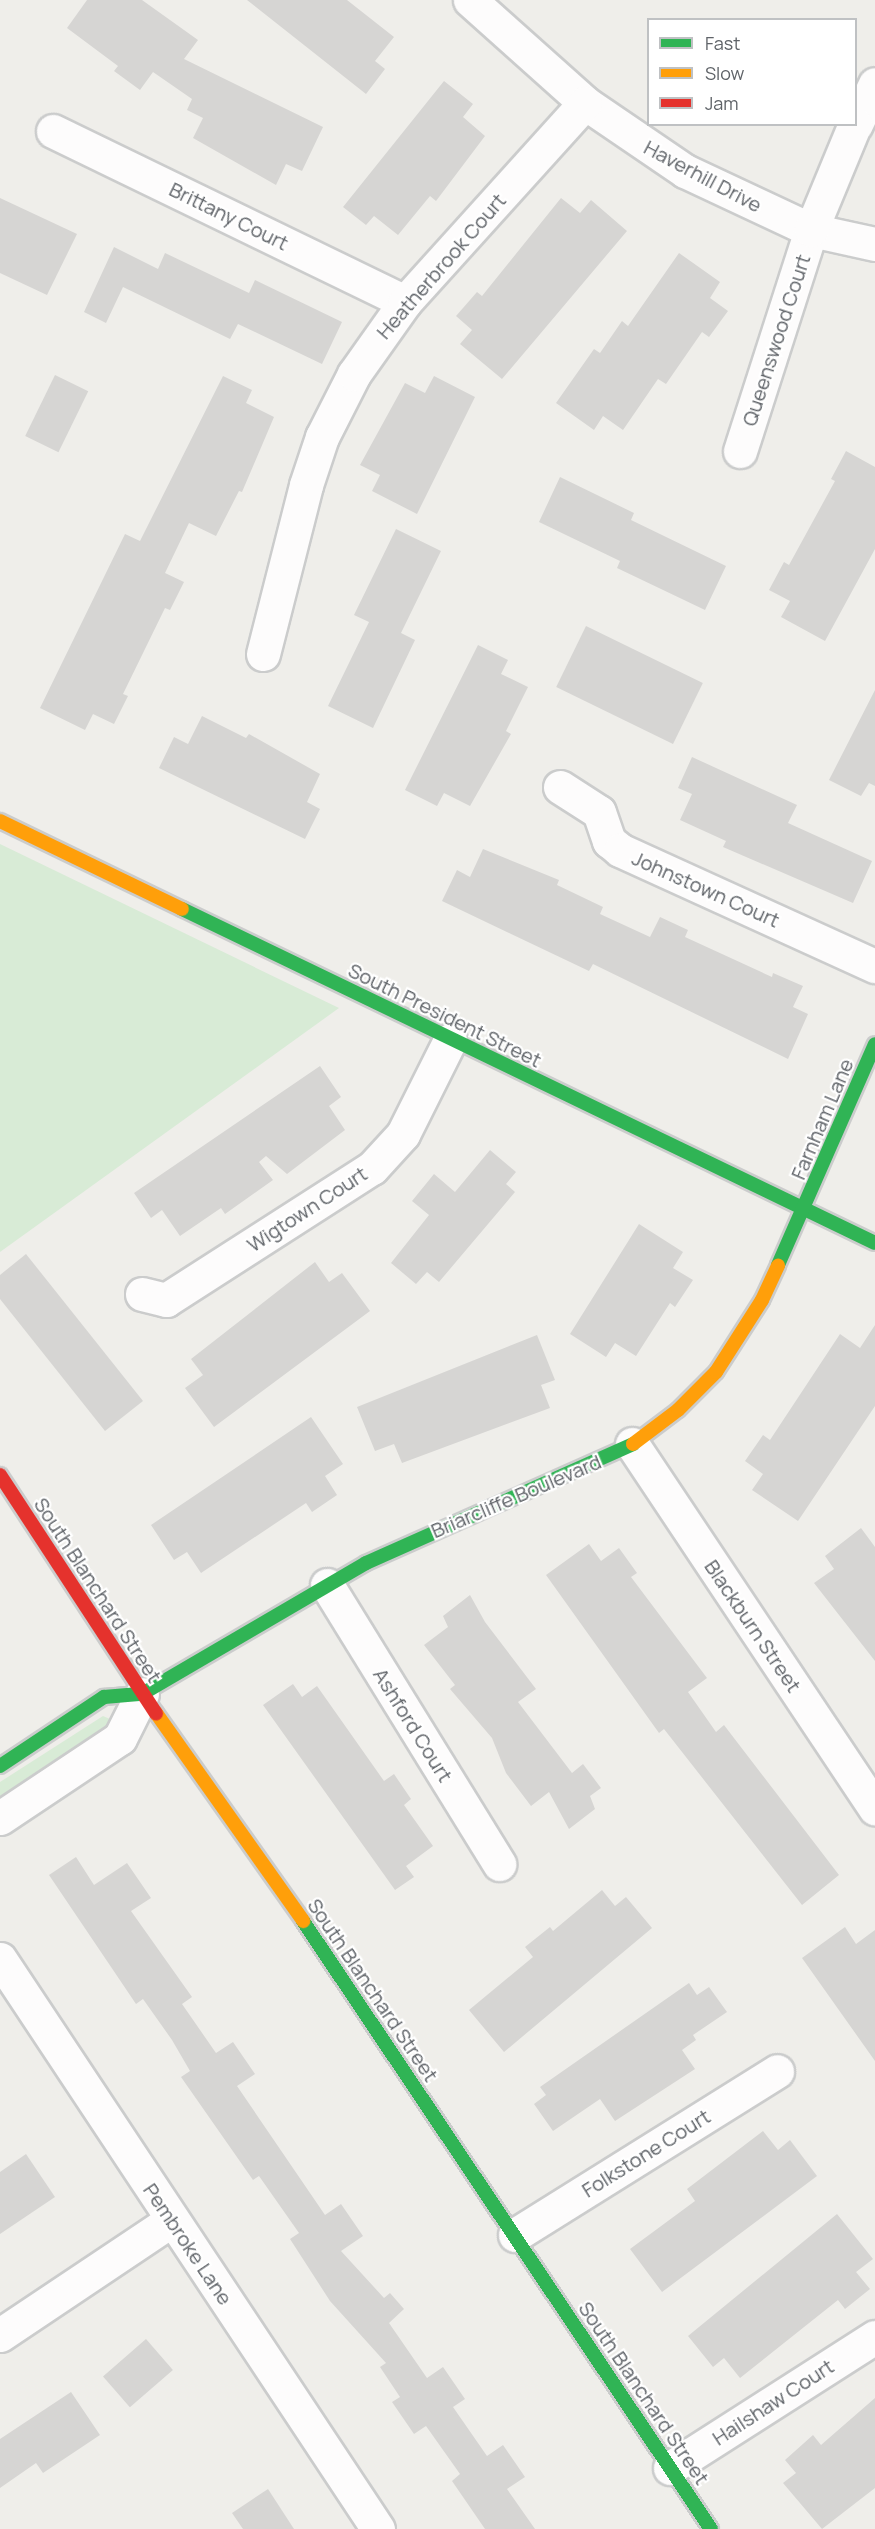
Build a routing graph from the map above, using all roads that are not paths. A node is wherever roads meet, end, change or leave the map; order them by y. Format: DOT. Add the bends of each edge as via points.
graph roads {
  1 [pos="470,0"];
  2 [pos="875,84"];
  3 [pos="585,103"];
  4 [pos="857,120"];
  5 [pos="854,126"];
  6 [pos="53,131"];
  7 [pos="811,230"];
  8 [pos="875,244"];
  9 [pos="405,302"];
  10 [pos="740,451"];
  11 [pos="263,654"];
  12 [pos="560,787"];
  13 [pos="0,821"];
  14 [pos="875,966"];
  15 [pos="450,1040"];
  16 [pos="875,1044"];
  17 [pos="805,1210"];
  18 [pos="875,1243"];
  19 [pos="142,1294"];
  20 [pos="632,1444"];
  21 [pos="0,1475"];
  22 [pos="327,1585"];
  23 [pos="142,1694"];
  24 [pos="0,1766"];
  25 [pos="875,1808"];
  26 [pos="0,1818"];
  27 [pos="499,1864"];
  28 [pos="0,1959"];
  29 [pos="777,2071"];
  30 [pos="172,2220"];
  31 [pos="515,2235"];
  32 [pos="0,2335"];
  33 [pos="875,2337"];
  34 [pos="670,2468"];
  35 [pos="378,2529"];
  36 [pos="711,2529"];
  1 -- 3 [label="street, Haverhill Drive"];
  2 -- 4 [label="street, Queenswood Court"];
  3 -- 7 [label="street, Haverhill Drive" via="685,171"];
  3 -- 9 [label="street, Heatherbrook Court"];
  5 -- 7 [label="street, Queenswood Court"];
  6 -- 9 [label="street, Brittany Court"];
  7 -- 8 [label="street, Haverhill Drive"];
  7 -- 10 [label="street, Queenswood Court"];
  9 -- 11 [label="street, Heatherbrook Court" via="354,374 322,437"];
  12 -- 14 [label="street, Johnstown Court" via="599,812 609,841 620,850"];
  13 -- 15 [label="street, South President Street"];
  15 -- 17 [label="street, South President Street"];
  15 -- 19 [label="street, Wigtown Court" via="403,1134 372,1168 166,1300"];
  16 -- 17 [label="street, Farnham Lane"];
  17 -- 18 [label="street, South President Street"];
  17 -- 20 [label="street, Briarcliffe Boulevard" via="762,1300 716,1372 678,1410"];
  20 -- 22 [label="street, Briarcliffe Boulevard" via="545,1486 411,1540"];
  20 -- 25 [label="street, Blackburn Street"];
  21 -- 23 [label="street, South Blanchard Street"];
  22 -- 23 [label="street, Briarcliffe Boulevard"];
  22 -- 27 [label="street, Ashford Court"];
  23 -- 24 [label="street, Briarcliffe Boulevard" via="104,1697"];
  23 -- 26 [label="street" via="120,1738"];
  23 -- 31 [label="street, South Blanchard Street" via="358,1999"];
  28 -- 30 [label="street, Pembroke Lane"];
  29 -- 31 [label="street, Folkstone Court"];
  30 -- 32 [label="street"];
  30 -- 35 [label="street, Pembroke Lane"];
  31 -- 34 [label="street, South Blanchard Street"];
  33 -- 34 [label="street, Hailshaw Court"];
  34 -- 36 [label="street, South Blanchard Street"];
}
